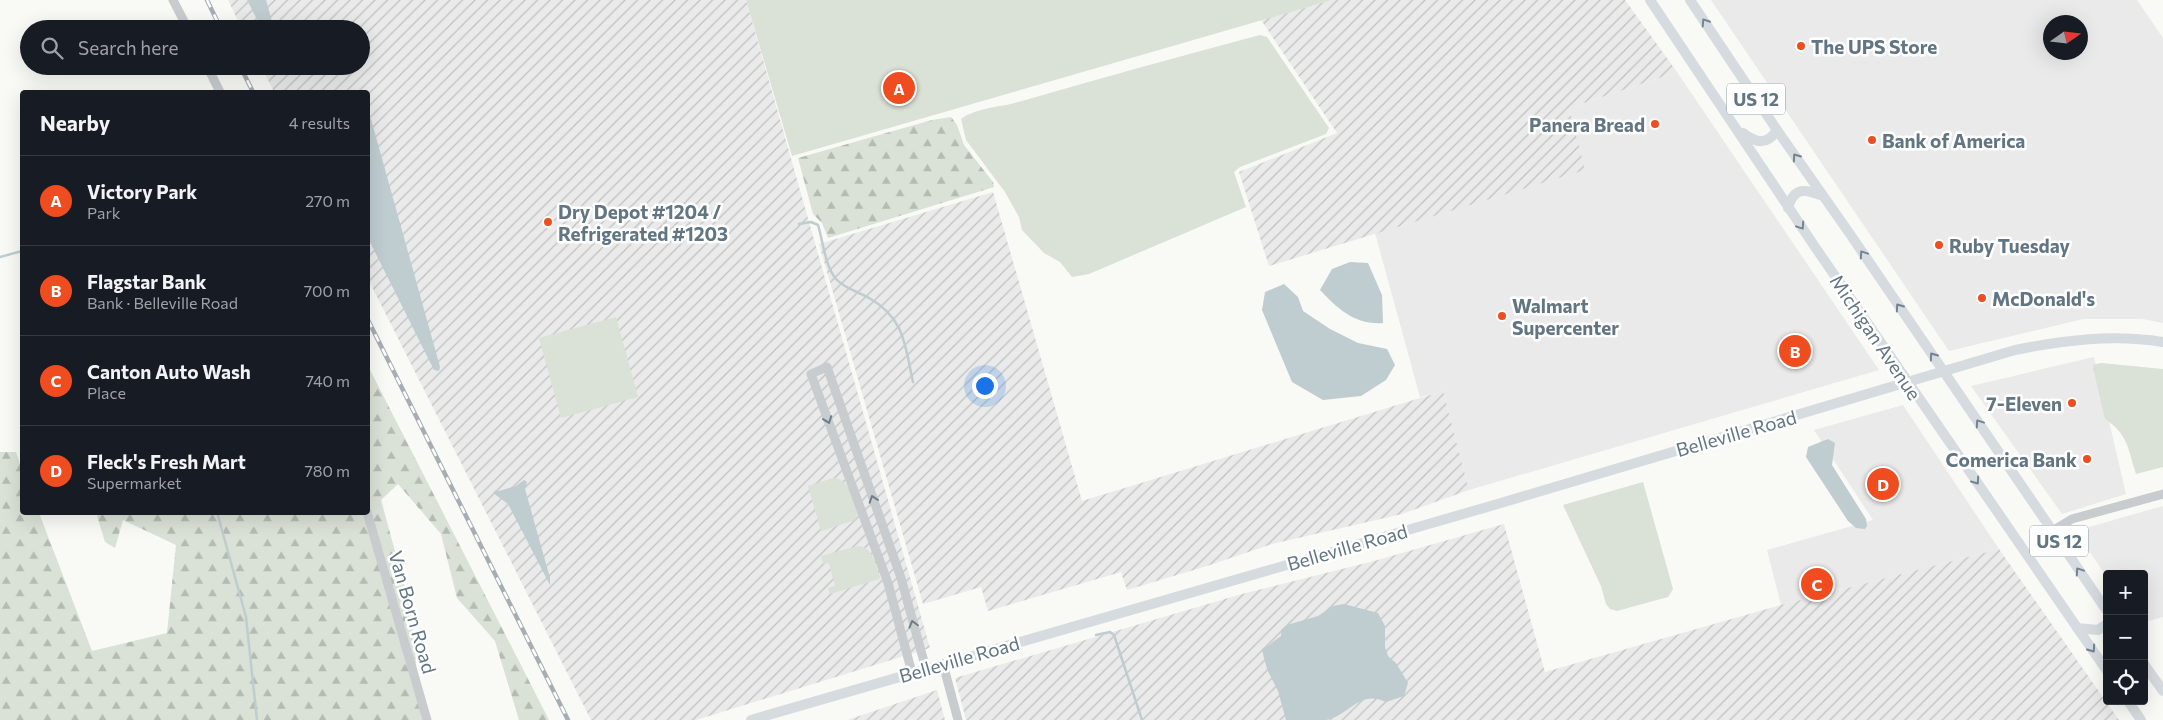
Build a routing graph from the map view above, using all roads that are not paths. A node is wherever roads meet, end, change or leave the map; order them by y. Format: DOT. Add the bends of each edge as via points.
graph roads {
  1 [pos="173,0"];
  2 [pos="1650,0"];
  3 [pos="1690,0"];
  4 [pos="183,20"];
  5 [pos="212,75"];
  6 [pos="219,90"];
  7 [pos="1737,128"];
  8 [pos="1777,130"];
  9 [pos="1824,197"];
  10 [pos="1788,208"];
  11 [pos="2163,342"];
  12 [pos="1944,372"];
  13 [pos="1908,382"];
  14 [pos="858,457"];
  15 [pos="844,462"];
  16 [pos="2163,494"];
  17 [pos="368,515"];
  18 [pos="883,526"];
  19 [pos="869,531"];
  20 [pos="2052,532"];
  21 [pos="901,578"];
  22 [pos="888,583"];
  23 [pos="2103,605"];
  24 [pos="2103,627"];
  25 [pos="2077,628"];
  26 [pos="943,664"];
  27 [pos="2103,665"];
  28 [pos="926,669"];
  29 [pos="2148,669"];
  30 [pos="912,673"];
  31 [pos="2163,690"];
  32 [pos="2131,705"];
  33 [pos="427,720"];
  34 [pos="751,720"];
  35 [pos="958,720"];
  36 [pos="2141,720"];
  1 -- 4 [label="street"];
  2 -- 7 [label="main road, Michigan Avenue / US 12"];
  8 -- 3 [label="main road, Michigan Avenue / US 12, one-way"];
  5 -- 6 [label="street"];
  7 -- 8 [label="main road" via="1757,142 1770,139"];
  7 -- 10 [label="main road, Michigan Avenue / US 12"];
  9 -- 8 [label="main road, Michigan Avenue / US 12, one-way"];
  9 -- 10 [label="main road" via="1808,190 1802,191 1793,197"];
  12 -- 9 [label="main road, Michigan Avenue / US 12, one-way"];
  10 -- 13 [label="main road, Michigan Avenue / US 12, one-way"];
  11 -- 12 [label="main road, Belleville Road" via="2126,338 2078,339 2015,350"];
  12 -- 13 [label="main road, Belleville Road"];
  20 -- 12 [label="main road, Michigan Avenue / US 12, one-way"];
  13 -- 25 [label="main road, Michigan Avenue / US 12, one-way"];
  13 -- 26 [label="main road, Belleville Road"];
  14 -- 15 [label="street"];
  14 -- 15 [label="street, one-way" via="827,367 811,374"];
  18 -- 14 [label="street, one-way"];
  15 -- 19 [label="street"];
  16 -- 20 [label="street" via="2072,519"];
  17 -- 33 [label="street, Van Born Road"];
  18 -- 19 [label="street"];
  18 -- 21 [label="street"];
  19 -- 22 [label="street"];
  23 -- 20 [label="main road, Michigan Avenue / US 12, one-way"];
  21 -- 22 [label="street"];
  28 -- 21 [label="street, one-way"];
  22 -- 30 [label="street"];
  24 -- 25 [label="main road" via="2098,630"];
  25 -- 27 [label="main road, Michigan Avenue / US 12, one-way"];
  26 -- 28 [label="main road, Belleville Road"];
  26 -- 35 [label="street"];
  28 -- 30 [label="main road, Belleville Road"];
  29 -- 31 [label="main road"];
  30 -- 34 [label="main road, Belleville Road"];
  32 -- 36 [label="main road"];
}
